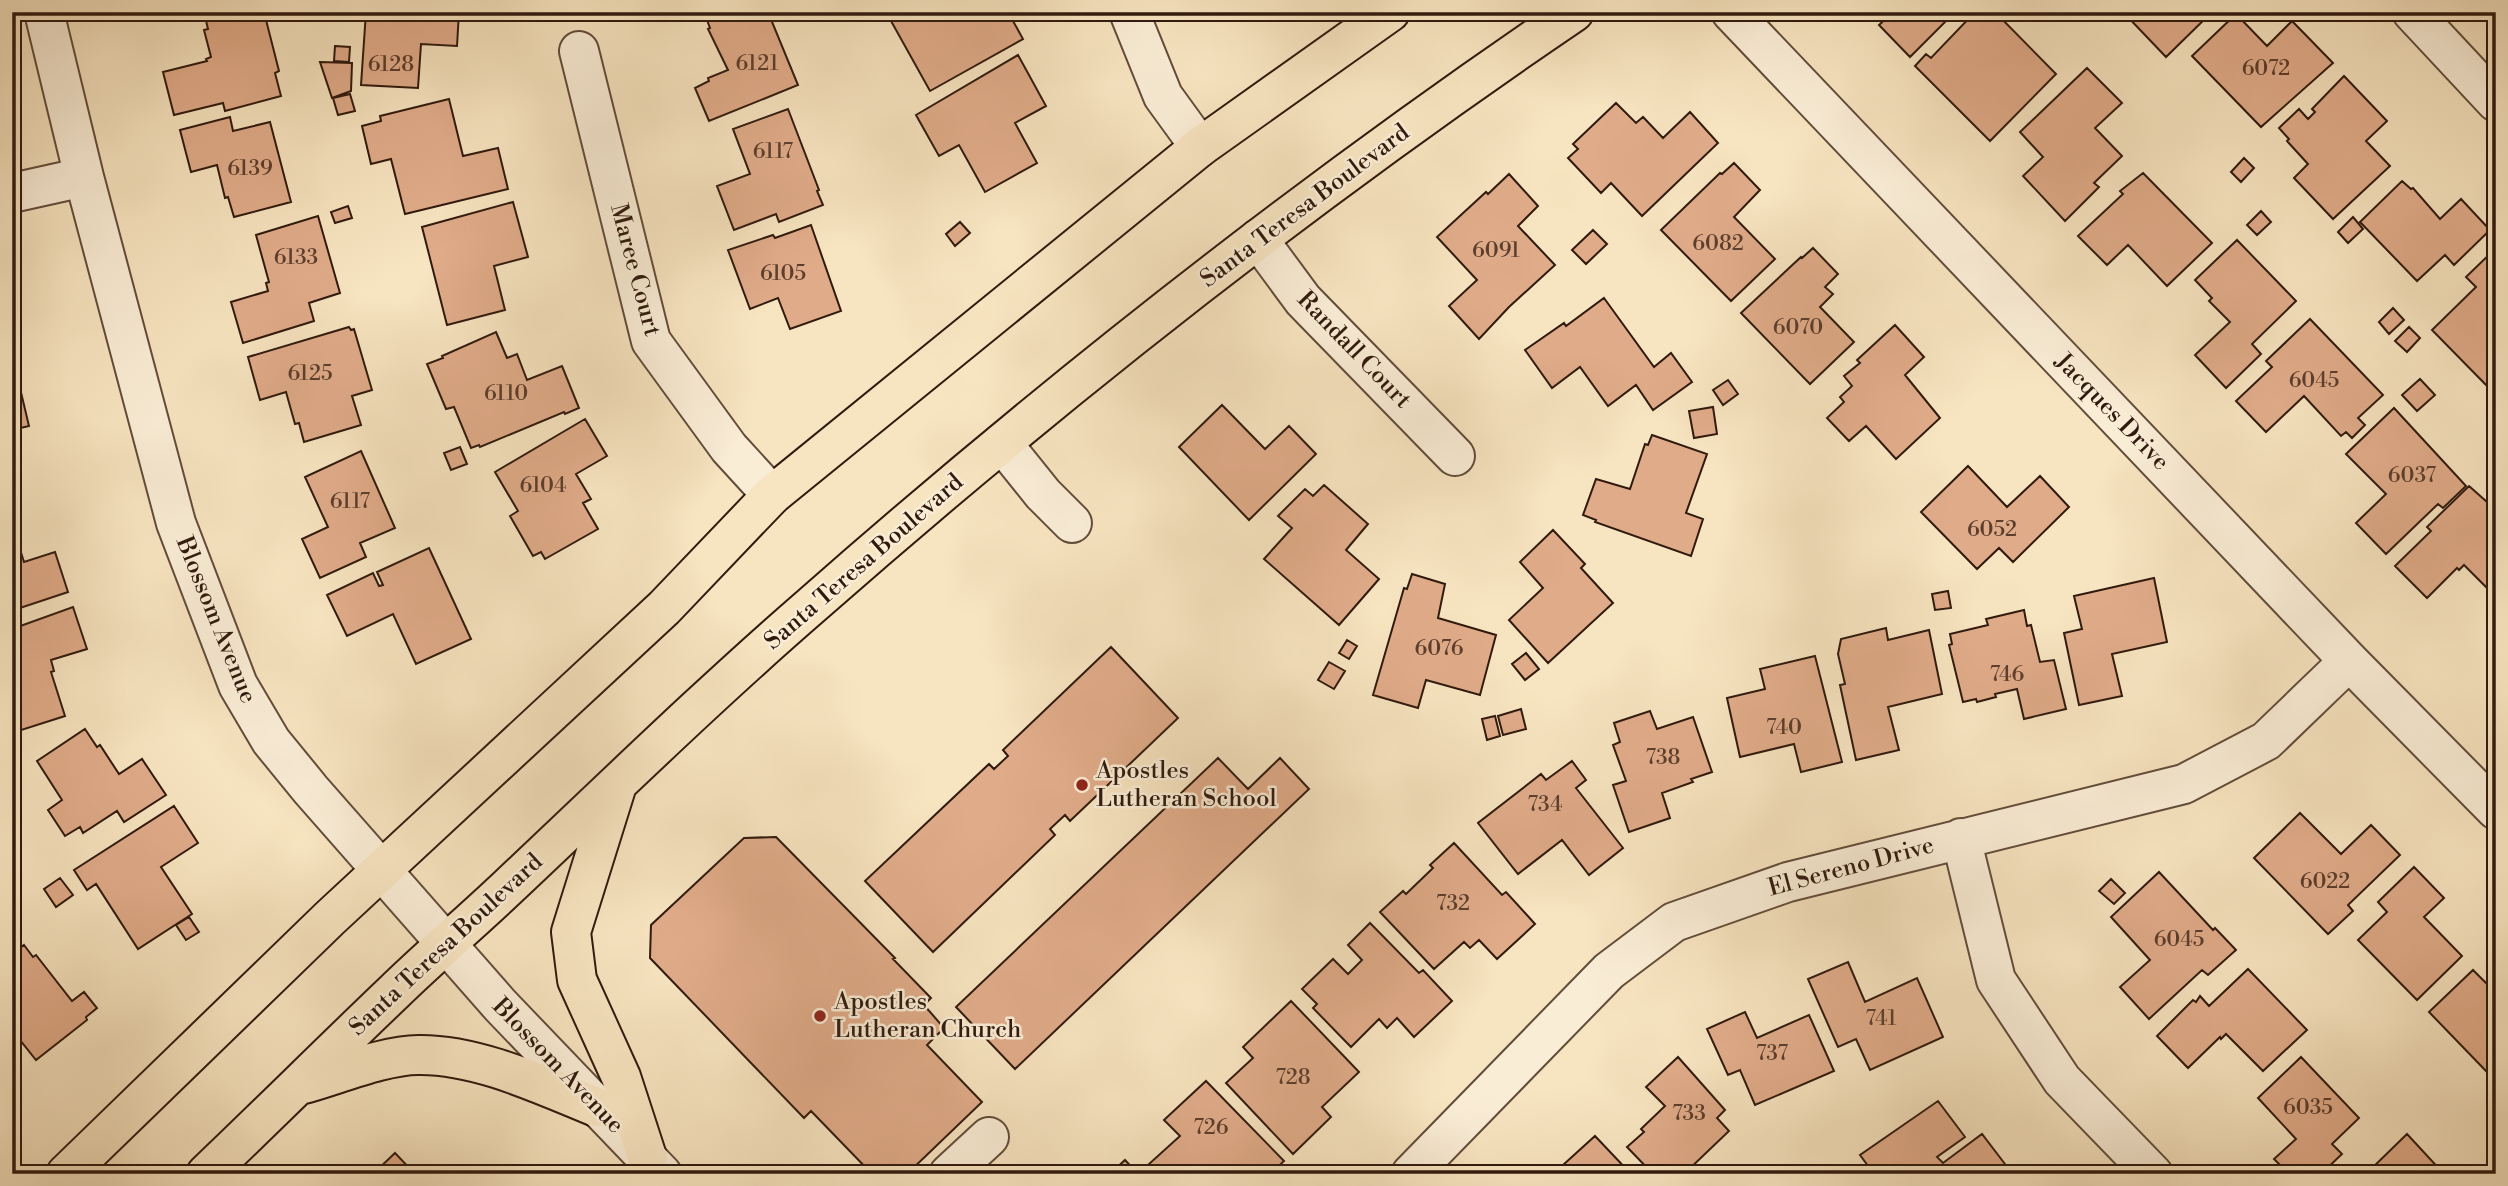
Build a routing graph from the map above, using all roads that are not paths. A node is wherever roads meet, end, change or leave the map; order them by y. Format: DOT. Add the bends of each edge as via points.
graph roads {
  1 [pos="44,12"];
  2 [pos="1129,12"];
  3 [pos="1390,12"];
  4 [pos="1574,12"];
  5 [pos="1731,12"];
  6 [pos="2412,12"];
  7 [pos="579,51"];
  8 [pos="2496,102"];
  9 [pos="1200,147"];
  10 [pos="84,177"];
  11 [pos="12,193"];
  12 [pos="1258,239"];
  13 [pos="1002,443"];
  14 [pos="1455,456"];
  15 [pos="772,495"];
  16 [pos="1072,523"];
  17 [pos="2349,661"];
  18 [pos="617,783"];
  19 [pos="2496,810"];
  20 [pos="1961,838"];
  21 [pos="382,870"];
  22 [pos="446,944"];
  23 [pos="299,1086"];
  24 [pos="596,1107"];
  25 [pos="989,1137"];
  26 [pos="655,1167"];
  27 [pos="66,1174"];
  28 [pos="206,1174"];
  29 [pos="949,1174"];
  30 [pos="1411,1174"];
  31 [pos="2153,1174"];
  1 -- 10 [label="street, Blossom Avenue"];
  2 -- 9 [label="street" via="1164,98"];
  3 -- 9 [label="main road"];
  4 -- 12 [label="main road, Santa Teresa Boulevard" via="1460,89"];
  5 -- 17 [label="street, Jacques Drive"];
  6 -- 8 [label="street"];
  7 -- 15 [label="street, Maree Court" via="651,341 729,448"];
  9 -- 15 [label="main road"];
  10 -- 11 [label="street"];
  10 -- 21 [label="street, Blossom Avenue" via="176,523 237,685 271,741"];
  12 -- 13 [label="main road, Santa Teresa Boulevard"];
  12 -- 14 [label="street, Randall Court" via="1303,300"];
  13 -- 16 [label="street"];
  13 -- 18 [label="main road, Santa Teresa Boulevard" via="810,607"];
  15 -- 21 [label="main road" via="664,608"];
  17 -- 19 [label="street, Jacques Drive"];
  17 -- 20 [label="street, El Sereno Drive" via="2266,741 2184,784"];
  18 -- 22 [label="main road, Santa Teresa Boulevard"];
  18 -- 26 [label="main road" via="571,932 577,980"];
  20 -- 30 [label="street, El Sereno Drive" via="1788,882 1674,922 1609,971"];
  20 -- 31 [label="street" via="1996,980 2062,1080"];
  21 -- 22 [label="street, Blossom Avenue"];
  21 -- 27 [label="main road"];
  22 -- 23 [label="main road, Santa Teresa Boulevard"];
  22 -- 24 [label="street, Blossom Avenue"];
  23 -- 24 [label="main road" via="381,1062 439,1056 503,1070"];
  23 -- 28 [label="main road, Santa Teresa Boulevard"];
  24 -- 26 [label="street, Blossom Avenue"];
  25 -- 29 [label="street"];
}
